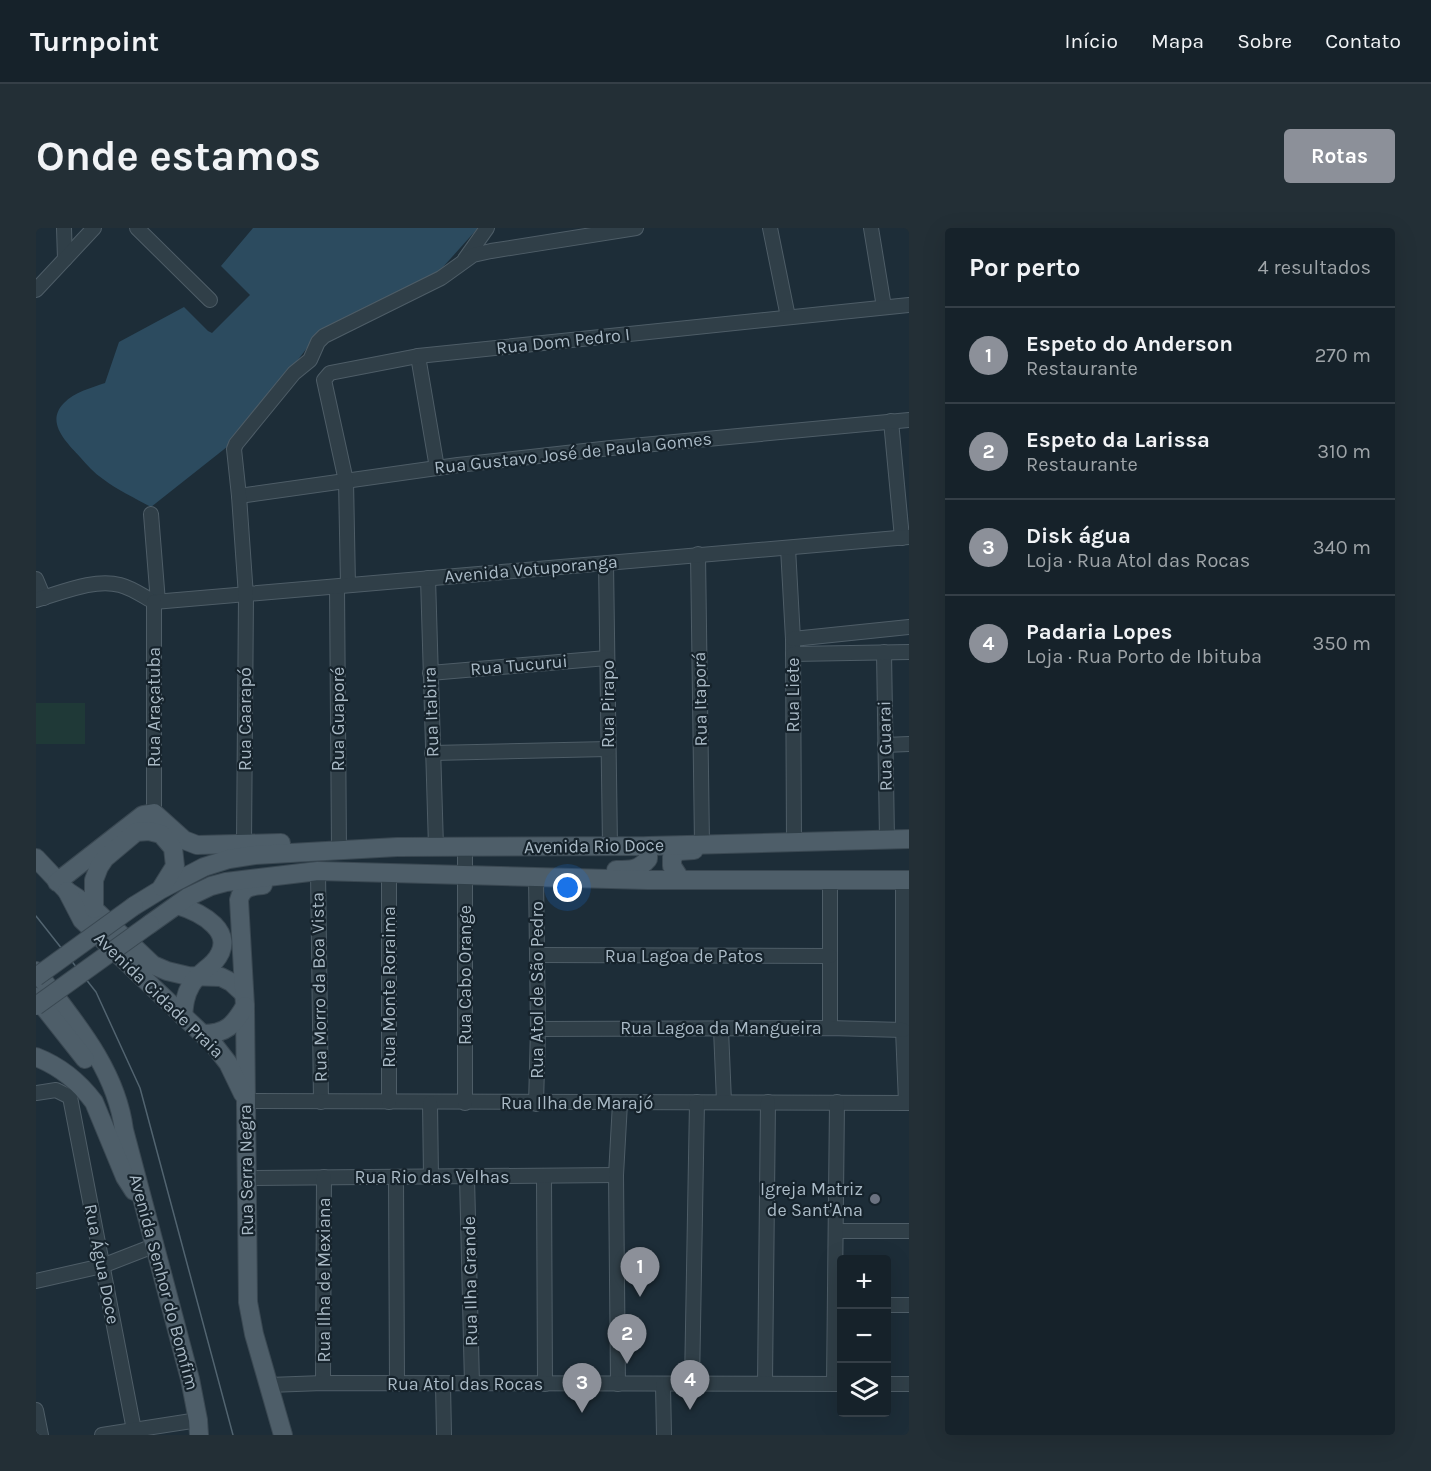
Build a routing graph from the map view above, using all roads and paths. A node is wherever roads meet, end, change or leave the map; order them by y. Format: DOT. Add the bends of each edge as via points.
graph roads {
  1 [pos="64,228"];
  2 [pos="94,228"];
  3 [pos="137,228"];
  4 [pos="487,228"];
  5 [pos="636,228"];
  6 [pos="770,228"];
  7 [pos="871,228"];
  8 [pos="65,259"];
  9 [pos="465,259"];
  10 [pos="36,290"];
  11 [pos="210,300"];
  12 [pos="909,305"];
  13 [pos="884,307"];
  14 [pos="788,317"];
  15 [pos="418,356"];
  16 [pos="909,420"];
  17 [pos="891,422"];
  18 [pos="437,468"];
  19 [pos="345,481"];
  20 [pos="239,496"];
  21 [pos="151,514"];
  22 [pos="906,537"];
  23 [pos="788,548"];
  24 [pos="698,554"];
  25 [pos="606,563"];
  26 [pos="428,578"];
  27 [pos="36,579"];
  28 [pos="343,586"];
  29 [pos="246,596"];
  30 [pos="40,599"];
  31 [pos="156,602"];
  32 [pos="909,627"];
  33 [pos="891,629"];
  34 [pos="871,632"];
  35 [pos="793,639"];
  36 [pos="884,652"];
  37 [pos="909,652"];
  38 [pos="793,654"];
  39 [pos="608,658"];
  40 [pos="430,673"];
  41 [pos="909,744"];
  42 [pos="885,745"];
  43 [pos="608,749"];
  44 [pos="432,753"];
  45 [pos="154,813"];
  46 [pos="887,839"];
  47 [pos="909,839"];
  48 [pos="788,842"];
  49 [pos="244,843"];
  50 [pos="702,844"];
  51 [pos="610,846"];
  52 [pos="648,846"];
  53 [pos="436,847"];
  54 [pos="465,847"];
  55 [pos="339,850"];
  56 [pos="36,858"];
  57 [pos="313,872"];
  58 [pos="389,872"];
  59 [pos="465,875"];
  60 [pos="545,877"];
  61 [pos="830,879"];
  62 [pos="681,880"];
  63 [pos="906,880"];
  64 [pos="62,886"];
  65 [pos="160,890"];
  66 [pos="239,900"];
  67 [pos="177,904"];
  68 [pos="94,909"];
  69 [pos="538,955"];
  70 [pos="830,956"];
  71 [pos="36,971"];
  72 [pos="197,976"];
  73 [pos="36,977"];
  74 [pos="36,997"];
  75 [pos="244,1000"];
  76 [pos="36,1006"];
  77 [pos="183,1016"];
  78 [pos="830,1028"];
  79 [pos="538,1029"];
  80 [pos="721,1029"];
  81 [pos="903,1030"];
  82 [pos="203,1034"];
  83 [pos="36,1057"];
  84 [pos="36,1093"];
  85 [pos="246,1101"];
  86 [pos="321,1102"];
  87 [pos="389,1102"];
  88 [pos="697,1102"];
  89 [pos="724,1102"];
  90 [pos="768,1102"];
  91 [pos="837,1102"];
  92 [pos="430,1103"];
  93 [pos="465,1103"];
  94 [pos="620,1103"];
  95 [pos="908,1103"];
  96 [pos="536,1104"];
  97 [pos="124,1130"];
  98 [pos="616,1175"];
  99 [pos="324,1177"];
  100 [pos="396,1177"];
  101 [pos="431,1177"];
  102 [pos="467,1177"];
  103 [pos="544,1177"];
  104 [pos="247,1178"];
  105 [pos="144,1202"];
  106 [pos="837,1230"];
  107 [pos="909,1232"];
  108 [pos="156,1245"];
  109 [pos="837,1255"];
  110 [pos="102,1266"];
  111 [pos="36,1281"];
  112 [pos="891,1305"];
  113 [pos="909,1305"];
  114 [pos="838,1309"];
  115 [pos="838,1363"];
  116 [pos="323,1383"];
  117 [pos="692,1383"];
  118 [pos="765,1383"];
  119 [pos="398,1384"];
  120 [pos="443,1384"];
  121 [pos="472,1384"];
  122 [pos="545,1384"];
  123 [pos="618,1384"];
  124 [pos="663,1384"];
  125 [pos="837,1384"];
  126 [pos="891,1384"];
  127 [pos="909,1384"];
  128 [pos="268,1385"];
  129 [pos="36,1410"];
  130 [pos="199,1428"];
  131 [pos="134,1430"];
  132 [pos="41,1435"];
  133 [pos="102,1435"];
  134 [pos="283,1435"];
  135 [pos="444,1435"];
  136 [pos="664,1435"];
  1 -- 8 [label="street"];
  2 -- 8 [label="street"];
  3 -- 11 [label="street"];
  4 -- 9 [label="street"];
  5 -- 9 [label="street" via="491,251"];
  6 -- 14 [label="street"];
  7 -- 13 [label="street"];
  8 -- 10 [label="street"];
  9 -- 20 [label="street, Rua Caarapó" via="441,278 318,342 310,360 294,373 236,444"];
  12 -- 13 [label="street, Rua Dom Pedro I"];
  13 -- 14 [label="street, Rua Dom Pedro I"];
  14 -- 15 [label="street, Rua Dom Pedro I"];
  15 -- 18 [label="street"];
  15 -- 19 [label="street, Rua Dom Pedro I" via="327,376 325,384"];
  16 -- 17 [label="street, Rua Gustavo José de Paula Gomes"];
  17 -- 18 [label="street, Rua Gustavo José de Paula Gomes"];
  17 -- 22 [label="street"];
  18 -- 19 [label="street, Rua Gustavo José de Paula Gomes"];
  19 -- 20 [label="street, Rua Gustavo José de Paula Gomes"];
  19 -- 28 [label="street, Rua Guaporé"];
  20 -- 29 [label="street, Rua Caarapó"];
  21 -- 31 [label="street, Rua Araçatuba"];
  22 -- 23 [label="street, Avenida Votuporanga"];
  23 -- 24 [label="street, Avenida Votuporanga"];
  23 -- 35 [label="street, Rua Liete"];
  24 -- 25 [label="street, Avenida Votuporanga"];
  24 -- 50 [label="street, Rua Itaporá"];
  25 -- 26 [label="street, Avenida Votuporanga"];
  25 -- 39 [label="street, Rua Pirapo"];
  26 -- 28 [label="street, Avenida Votuporanga"];
  26 -- 40 [label="street, Rua Itabira"];
  27 -- 30 [label="street"];
  28 -- 29 [label="street, Avenida Votuporanga"];
  28 -- 55 [label="street, Rua Guaporé"];
  29 -- 31 [label="street, Avenida Votuporanga"];
  29 -- 49 [label="street, Rua Caarapó"];
  30 -- 31 [label="street" via="105,583 129,588"];
  31 -- 45 [label="street, Rua Araçatuba"];
  32 -- 33 [label="street"];
  33 -- 34 [label="street"];
  33 -- 36 [label="street"];
  34 -- 35 [label="street"];
  34 -- 36 [label="street"];
  35 -- 38 [label="street, Rua Liete"];
  36 -- 37 [label="street"];
  36 -- 38 [label="street"];
  36 -- 42 [label="street, Rua Guarai"];
  38 -- 48 [label="street, Rua Liete"];
  39 -- 40 [label="street, Rua Tucurui"];
  39 -- 43 [label="street, Rua Pirapo"];
  40 -- 44 [label="street, Rua Itabira"];
  41 -- 42 [label="street"];
  42 -- 46 [label="street, Rua Guarai"];
  43 -- 44 [label="street"];
  43 -- 51 [label="street, Rua Pirapo"];
  44 -- 53 [label="street, Rua Itabira"];
  45 -- 49 [label="main road" via="190,843"];
  45 -- 64 [label="main road" via="143,815"];
  46 -- 47 [label="main road, Avenida Rio Doce"];
  46 -- 48 [label="main road, Avenida Rio Doce"];
  48 -- 50 [label="main road, Avenida Rio Doce"];
  48 -- 62 [label="main road" via="765,848 679,851 672,857 672,866"];
  49 -- 55 [label="main road" via="306,843"];
  50 -- 52 [label="main road, Avenida Rio Doce"];
  51 -- 52 [label="main road, Avenida Rio Doce"];
  51 -- 54 [label="main road, Avenida Rio Doce"];
  52 -- 60 [label="main road" via="648,859 642,867 566,870"];
  53 -- 54 [label="main road, Avenida Rio Doce"];
  53 -- 55 [label="main road, Avenida Rio Doce"];
  54 -- 59 [label="street, Rua Cabo Orange"];
  55 -- 65 [label="main road, Avenida Rio Doce" via="229,859"];
  56 -- 64 [label="main road, Avenida Cidade Praia"];
  57 -- 58 [label="main road, Avenida Rio Doce"];
  57 -- 66 [label="main road, Avenida Rio Doce" via="292,882 247,888"];
  57 -- 67 [label="main road, Avenida Rio Doce" via="226,882"];
  57 -- 86 [label="street, Rua Morro da Boa Vista"];
  58 -- 59 [label="main road, Avenida Rio Doce"];
  58 -- 87 [label="street, Rua Monte Roraima"];
  59 -- 60 [label="main road, Avenida Rio Doce"];
  59 -- 93 [label="street, Rua Cabo Orange"];
  60 -- 62 [label="main road, Avenida Rio Doce"];
  60 -- 69 [label="street, Rua Atol de São Pedro"];
  61 -- 62 [label="main road, Avenida Rio Doce"];
  61 -- 63 [label="main road, Avenida Rio Doce"];
  61 -- 70 [label="street"];
  63 -- 81 [label="street"];
  64 -- 68 [label="main road, Avenida Cidade Praia"];
  64 -- 77 [label="main road, Avenida Cidade Praia" via="82,920"];
  65 -- 68 [label="main road" via="175,866 173,848 155,832 136,832 99,867 94,880"];
  65 -- 73 [label="main road, Avenida Rio Doce, bridge"];
  66 -- 75 [label="main road, Rua Serra Negra"];
  67 -- 72 [label="main road" via="201,913 220,934 220,952"];
  67 -- 76 [label="main road, Avenida Rio Doce, bridge"];
  68 -- 72 [label="main road, Avenida Cidade Praia" via="153,965"];
  69 -- 70 [label="street, Rua Lagoa de Patos"];
  69 -- 79 [label="street, Rua Atol de São Pedro"];
  70 -- 78 [label="street"];
  71 -- 97 [label="main road" via="106,1071 118,1099"];
  72 -- 75 [label="main road" via="221,977 231,982"];
  72 -- 77 [label="main road" via="186,995"];
  74 -- 97 [label="main road" via="96,1074"];
  75 -- 82 [label="main road" via="230,1026 219,1033"];
  75 -- 85 [label="main road, Rua Serra Negra"];
  77 -- 82 [label="main road, Avenida Cidade Praia"];
  78 -- 80 [label="street, Rua Lagoa da Mangueira"];
  78 -- 81 [label="street, Rua Lagoa da Mangueira"];
  79 -- 80 [label="street, Rua Lagoa da Mangueira"];
  79 -- 96 [label="street, Rua Atol de São Pedro"];
  80 -- 89 [label="street"];
  81 -- 95 [label="street"];
  82 -- 85 [label="main road, Avenida Cidade Praia" via="228,1063"];
  83 -- 105 [label="main road" via="64,1072 94,1102 125,1177"];
  84 -- 110 [label="street, Rua Água Doce" via="56,1090 70,1097"];
  85 -- 86 [label="street, Rua Ilha de Marajó"];
  85 -- 104 [label="main road, Rua Serra Negra"];
  86 -- 87 [label="street, Rua Ilha de Marajó"];
  87 -- 92 [label="street, Rua Ilha de Marajó"];
  88 -- 89 [label="street, Rua Ilha de Marajó"];
  88 -- 94 [label="street, Rua Ilha de Marajó"];
  88 -- 117 [label="street"];
  89 -- 90 [label="street, Rua Ilha de Marajó"];
  90 -- 91 [label="street, Rua Ilha de Marajó"];
  90 -- 118 [label="street"];
  91 -- 95 [label="street, Rua Ilha de Marajó"];
  91 -- 106 [label="street"];
  92 -- 93 [label="street, Rua Ilha de Marajó"];
  92 -- 101 [label="street"];
  93 -- 96 [label="street, Rua Ilha de Marajó"];
  94 -- 96 [label="street, Rua Ilha de Marajó"];
  94 -- 98 [label="street"];
  97 -- 105 [label="main road, Avenida Senhor do Bomfim"];
  98 -- 103 [label="street, Rua Rio das Velhas"];
  98 -- 123 [label="street"];
  99 -- 100 [label="street, Rua Rio das Velhas"];
  99 -- 104 [label="street, Rua Rio das Velhas"];
  99 -- 116 [label="street, Rua Ilha de Mexiana"];
  100 -- 101 [label="street, Rua Rio das Velhas"];
  100 -- 119 [label="street"];
  101 -- 102 [label="street, Rua Rio das Velhas"];
  102 -- 103 [label="street, Rua Rio das Velhas"];
  102 -- 121 [label="street, Rua Ilha Grande"];
  103 -- 122 [label="street"];
  104 -- 128 [label="main road, Rua Serra Negra" via="248,1302"];
  105 -- 108 [label="main road, Avenida Senhor do Bomfim"];
  106 -- 107 [label="street"];
  106 -- 109 [label="street"];
  108 -- 110 [label="street"];
  108 -- 130 [label="main road, Avenida Senhor do Bomfim"];
  110 -- 111 [label="street"];
  110 -- 131 [label="street, Rua Água Doce"];
  112 -- 113 [label="street"];
  114 -- 115 [label="street"];
  116 -- 119 [label="street, Rua Atol das Rocas"];
  116 -- 128 [label="street, Rua Atol das Rocas"];
  117 -- 118 [label="street, Rua Atol das Rocas"];
  117 -- 124 [label="street, Rua Atol das Rocas"];
  118 -- 125 [label="street, Rua Atol das Rocas"];
  119 -- 120 [label="street, Rua Atol das Rocas"];
  120 -- 121 [label="street, Rua Atol das Rocas"];
  120 -- 135 [label="street"];
  121 -- 122 [label="street, Rua Atol das Rocas"];
  122 -- 123 [label="street, Rua Atol das Rocas"];
  123 -- 124 [label="street, Rua Atol das Rocas"];
  124 -- 136 [label="street"];
  126 -- 127 [label="street"];
  128 -- 134 [label="main road, Rua Serra Negra"];
  129 -- 132 [label="street"];
  130 -- 131 [label="street"];
  131 -- 133 [label="street"];
}
